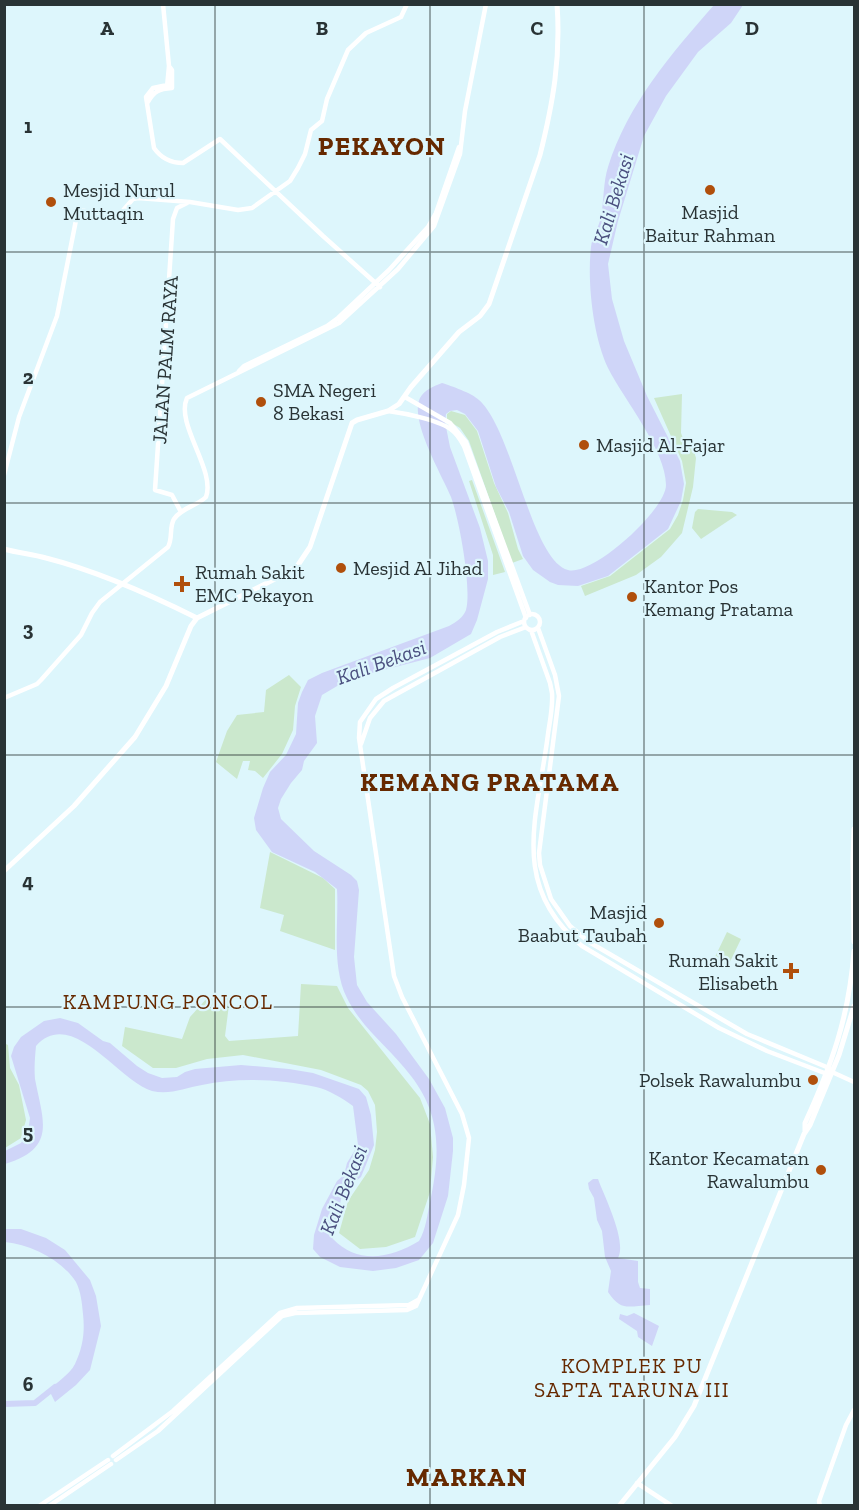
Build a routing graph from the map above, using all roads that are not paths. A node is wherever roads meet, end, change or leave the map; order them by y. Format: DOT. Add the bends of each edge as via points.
graph roads {
  1 [pos="163,4"];
  2 [pos="407,4"];
  3 [pos="486,4"];
  4 [pos="556,4"];
  5 [pos="276,191"];
  6 [pos="190,202"];
  7 [pos="378,285"];
  8 [pos="405,397"];
  9 [pos="399,404"];
  10 [pos="388,411"];
  11 [pos="409,414"];
  12 [pos="4,475"];
  13 [pos="181,512"];
  14 [pos="4,549"];
  15 [pos="122,585"];
  16 [pos="196,618"];
  17 [pos="527,618"];
  18 [pos="538,627"];
  19 [pos="529,629"];
  20 [pos="4,698"];
  21 [pos="361,745"];
  22 [pos="855,829"];
  23 [pos="4,871"];
  24 [pos="855,942"];
  25 [pos="855,951"];
  26 [pos="855,1006"];
  27 [pos="706,1012"];
  28 [pos="702,1018"];
  29 [pos="723,1021"];
  30 [pos="719,1028"];
  31 [pos="770,1044"];
  32 [pos="767,1051"];
  33 [pos="796,1055"];
  34 [pos="793,1062"];
  35 [pos="827,1072"];
  36 [pos="855,1082"];
  37 [pos="418,1300"];
  38 [pos="308,1310"];
  39 [pos="855,1410"];
  40 [pos="112,1460"];
  41 [pos="637,1483"];
  42 [pos="39,1506"];
  43 [pos="49,1506"];
  44 [pos="619,1506"];
  45 [pos="672,1506"];
  46 [pos="820,1506"];
  1 -- 5 [label="street" via="169,86 155,92 148,104 154,148 158,154 183,163 220,139"];
  2 -- 5 [label="street" via="401,17 366,33 348,50 322,121 311,130 305,154 292,178"];
  3 -- 7 [label="street" via="456,167 437,221 398,269"];
  4 -- 8 [label="main road" via="559,56 545,133 493,297"];
  5 -- 6 [label="street" via="247,210"];
  5 -- 7 [label="street"];
  6 -- 12 [label="street" via="134,198 116,217 78,210 57,316 19,417"];
  6 -- 13 [label="street, JALAN PALM RAYA" via="177,208 173,219 155,490 170,494"];
  7 -- 13 [label="street" via="327,326 244,366 186,400 186,414 207,490 202,501"];
  8 -- 9 [label="main road"];
  8 -- 17 [label="street" via="450,423 469,447"];
  9 -- 10 [label="main road"];
  9 -- 11 [label="street"];
  10 -- 11 [label="street"];
  10 -- 16 [label="main road" via="352,423 315,533 298,565"];
  11 -- 17 [label="street" via="453,430 464,446"];
  13 -- 15 [label="street" via="174,520 168,547"];
  14 -- 15 [label="main road" via="46,558"];
  15 -- 16 [label="main road"];
  15 -- 20 [label="street" via="96,608 81,635 37,684"];
  16 -- 23 [label="main road" via="166,686 135,737 74,806"];
  17 -- 18 [label="street" via="535,615"];
  17 -- 19 [label="street"];
  17 -- 21 [label="street" via="375,699 360,722"];
  18 -- 19 [label="street"];
  18 -- 27 [label="street" via="560,696 539,840 540,865 548,892 560,914 589,942"];
  19 -- 21 [label="street" via="500,638 384,701 370,718"];
  19 -- 28 [label="street" via="552,693 532,848 544,900 550,913 582,946"];
  21 -- 37 [label="street" via="396,982 462,1114 469,1138 460,1209"];
  22 -- 24 [label="main road"];
  25 -- 35 [label="main road" via="848,1006"];
  26 -- 35 [label="main road"];
  27 -- 28 [label="street"];
  27 -- 29 [label="street"];
  28 -- 30 [label="street"];
  29 -- 30 [label="street"];
  29 -- 31 [label="street"];
  30 -- 32 [label="street"];
  31 -- 32 [label="street"];
  31 -- 33 [label="street"];
  32 -- 34 [label="street"];
  33 -- 34 [label="street"];
  33 -- 35 [label="street" via="823,1066"];
  34 -- 35 [label="street"];
  35 -- 36 [label="street"];
  35 -- 41 [label="main road" via="810,1125 692,1412"];
  37 -- 38 [label="street" via="409,1305"];
  37 -- 38 [label="street" via="415,1308 407,1310"];
  38 -- 40 [label="street" via="282,1317 158,1431"];
  39 -- 46 [label="street" via="846,1425"];
  40 -- 42 [label="street" via="77,1478"];
  40 -- 43 [label="street"];
  41 -- 44 [label="main road"];
  41 -- 45 [label="street"];
}
